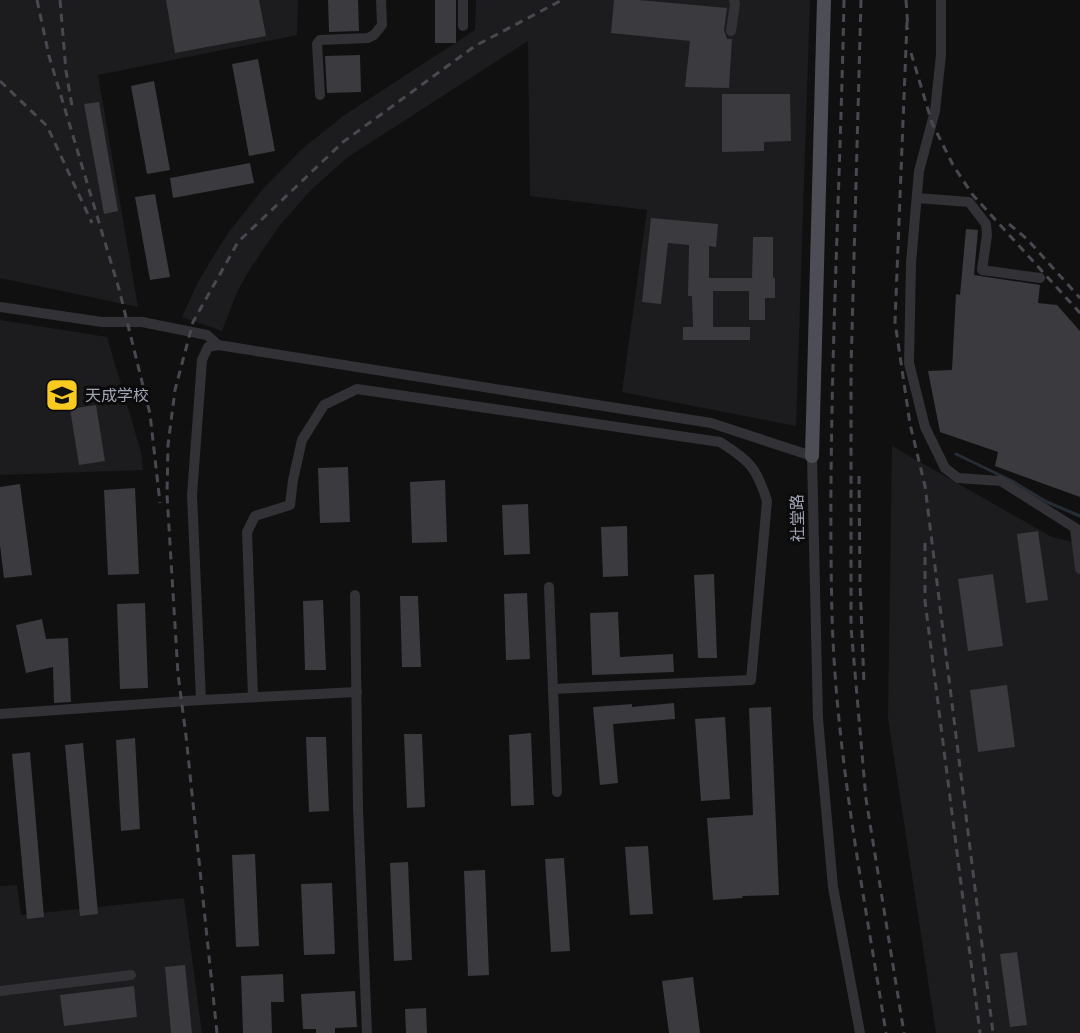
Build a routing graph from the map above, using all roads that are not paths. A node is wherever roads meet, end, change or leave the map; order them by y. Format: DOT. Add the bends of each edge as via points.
graph roads {
  1 [pos="381,0"];
  2 [pos="464,0"];
  3 [pos="734,0"];
  4 [pos="824,0"];
  5 [pos="941,0"];
  6 [pos="463,26"];
  7 [pos="732,31"];
  8 [pos="320,95"];
  9 [pos="917,198"];
  10 [pos="1040,278"];
  11 [pos="0,307"];
  12 [pos="218,345"];
  13 [pos="812,456"];
  14 [pos="1078,530"];
  15 [pos="1080,569"];
  16 [pos="549,587"];
  17 [pos="355,595"];
  18 [pos="553,689"];
  19 [pos="357,692"];
  20 [pos="253,697"];
  21 [pos="201,700"];
  22 [pos="0,714"];
  23 [pos="557,792"];
  24 [pos="131,975"];
  25 [pos="0,991"];
  26 [pos="367,1033"];
  27 [pos="860,1033"];
  1 -- 8 [label="street" via="382,25 374,35 320,40 317,44"];
  2 -- 6 [label="street"];
  3 -- 7 [label="street"];
  4 -- 13 [label="main road, 社堂路"];
  5 -- 9 [label="street" via="935,111 919,171"];
  9 -- 10 [label="street" via="969,202 986,224 982,270"];
  9 -- 14 [label="street" via="909,363 925,427 945,468 958,478 1001,482"];
  11 -- 12 [label="street" via="102,322 142,322 207,335"];
  12 -- 13 [label="street" via="711,423"];
  12 -- 21 [label="street" via="208,347 202,360 192,495"];
  13 -- 27 [label="street, 社堂路" via="818,719 833,887"];
  14 -- 15 [label="street"];
  16 -- 18 [label="street"];
  17 -- 19 [label="street"];
  18 -- 20 [label="street" via="751,680 767,501 759,476 742,455 720,442 357,389 324,405 302,440 290,505 255,516 247,532"];
  18 -- 23 [label="street"];
  19 -- 20 [label="street"];
  19 -- 26 [label="street"];
  20 -- 21 [label="street"];
  21 -- 22 [label="street"];
  24 -- 25 [label="street"];
}
